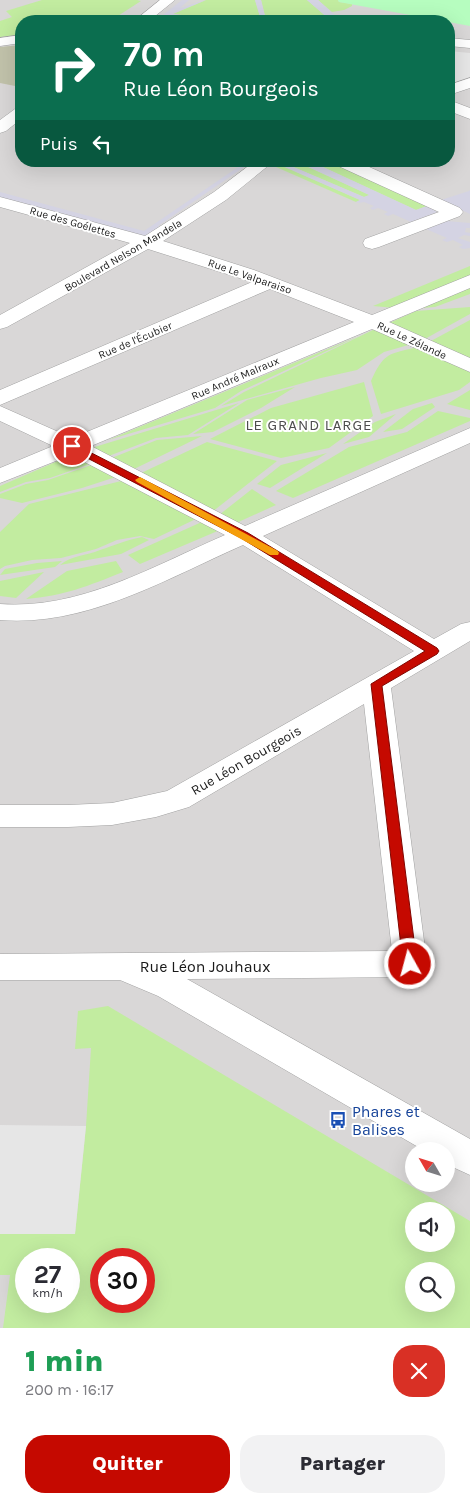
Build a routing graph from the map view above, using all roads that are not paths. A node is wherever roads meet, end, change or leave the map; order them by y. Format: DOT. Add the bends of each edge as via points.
graph roads {
  1 [pos="168,0"];
  2 [pos="148,15"];
  3 [pos="15,41"];
  4 [pos="0,42"];
  5 [pos="455,43"];
  6 [pos="470,44"];
  7 [pos="470,83"];
  8 [pos="455,88"];
  9 [pos="455,108"];
  10 [pos="470,114"];
  11 [pos="15,117"];
  12 [pos="0,128"];
  13 [pos="258,167"];
  14 [pos="357,167"];
  15 [pos="0,202"];
  16 [pos="462,209"];
  17 [pos="146,242"];
  18 [pos="372,243"];
  19 [pos="470,281"];
  20 [pos="270,282"];
  21 [pos="363,318"];
  22 [pos="0,323"];
  23 [pos="470,366"];
  24 [pos="0,398"];
  25 [pos="0,413"];
  26 [pos="470,436"];
  27 [pos="72,446"];
  28 [pos="0,476"];
  29 [pos="244,536"];
  30 [pos="0,612"];
  31 [pos="470,630"];
  32 [pos="433,651"];
  33 [pos="376,684"];
  34 [pos="0,816"];
  35 [pos="0,967"];
  36 [pos="116,967"];
  37 [pos="470,1158"];
  1 -- 2 [label="street"];
  3 -- 4 [label="street"];
  5 -- 6 [label="street"];
  7 -- 8 [label="street"];
  9 -- 10 [label="street"];
  11 -- 12 [label="street"];
  13 -- 17 [label="street, Boulevard Nelson Mandela" via="210,203"];
  14 -- 16 [label="street"];
  15 -- 17 [label="street, Rue des Goélettes"];
  16 -- 18 [label="street"];
  17 -- 20 [label="street, Rue Le Valparaiso"];
  17 -- 22 [label="street, Boulevard Nelson Mandela"];
  19 -- 21 [label="street, Rue André Malraux"];
  20 -- 21 [label="street, Rue Le Valparaiso"];
  20 -- 24 [label="street, Rue de l'Écubier"];
  21 -- 23 [label="street, Rue Le Zélande"];
  21 -- 27 [label="street, Rue André Malraux"];
  25 -- 27 [label="street"];
  26 -- 29 [label="street"];
  27 -- 28 [label="street, Rue André Malraux"];
  27 -- 29 [label="street"];
  29 -- 30 [label="street" via="74,607 38,614"];
  29 -- 32 [label="street"];
  31 -- 32 [label="street, Rue Léon Bourgeois"];
  32 -- 33 [label="street, Rue Léon Bourgeois"];
  33 -- 34 [label="street, Rue Léon Bourgeois" via="178,800 154,808 111,815"];
  33 -- 36 [label="street, Rue Léon Jouhaux" via="410,964"];
  35 -- 36 [label="street, Rue Léon Jouhaux"];
  36 -- 37 [label="street" via="170,986"];
}
